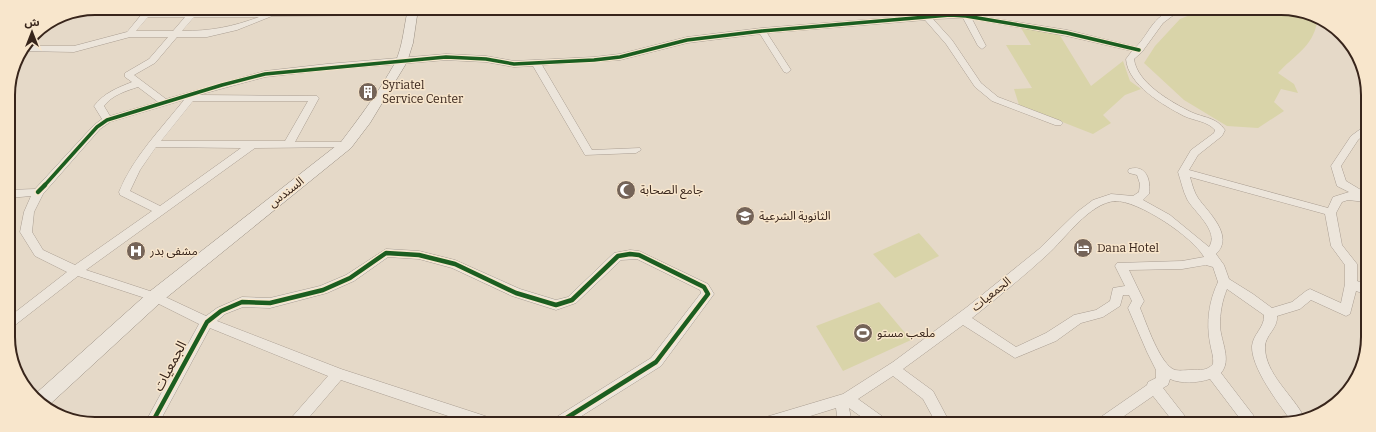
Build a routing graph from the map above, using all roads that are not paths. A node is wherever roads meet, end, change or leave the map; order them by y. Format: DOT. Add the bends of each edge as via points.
graph roads {
  1 [pos="146,15"];
  2 [pos="192,15"];
  3 [pos="223,15"];
  4 [pos="270,15"];
  5 [pos="411,15"];
  6 [pos="1167,15"];
  7 [pos="966,16"];
  8 [pos="927,17"];
  9 [pos="762,31"];
  10 [pos="208,33"];
  11 [pos="130,34"];
  12 [pos="175,34"];
  13 [pos="982,46"];
  14 [pos="52,49"];
  15 [pos="1139,50"];
  16 [pos="401,62"];
  17 [pos="536,63"];
  18 [pos="787,70"];
  19 [pos="138,82"];
  20 [pos="193,95"];
  21 [pos="164,102"];
  22 [pos="107,120"];
  23 [pos="1058,123"];
  24 [pos="1361,132"];
  25 [pos="154,144"];
  26 [pos="253,144"];
  27 [pos="288,144"];
  28 [pos="346,145"];
  29 [pos="636,150"];
  30 [pos="1132,171"];
  31 [pos="1183,172"];
  32 [pos="38,192"];
  33 [pos="15,194"];
  34 [pos="1361,195"];
  35 [pos="1361,197"];
  36 [pos="1134,200"];
  37 [pos="161,211"];
  38 [pos="1330,212"];
  39 [pos="1208,254"];
  40 [pos="1217,263"];
  41 [pos="76,271"];
  42 [pos="1224,282"];
  43 [pos="1351,284"];
  44 [pos="1361,288"];
  45 [pos="1132,290"];
  46 [pos="155,298"];
  47 [pos="1270,312"];
  48 [pos="962,318"];
  49 [pos="15,320"];
  50 [pos="207,322"];
  51 [pos="893,369"];
  52 [pos="1163,369"];
  53 [pos="1213,373"];
  54 [pos="338,374"];
  55 [pos="1153,386"];
  56 [pos="44,398"];
  57 [pos="844,399"];
  58 [pos="1296,415"];
  59 [pos="155,417"];
  60 [pos="301,417"];
  61 [pos="469,417"];
  62 [pos="568,417"];
  63 [pos="786,417"];
  64 [pos="845,417"];
  65 [pos="872,417"];
  66 [pos="940,417"];
  67 [pos="1111,417"];
  68 [pos="1178,417"];
  69 [pos="1248,417"];
  1 -- 11 [label="street"];
  2 -- 12 [label="street"];
  3 -- 10 [label="street"];
  4 -- 10 [label="street" via="242,26"];
  5 -- 16 [label="main road, السندس"];
  6 -- 15 [label="street" via="1151,31"];
  7 -- 8 [label="street"];
  7 -- 13 [label="street"];
  7 -- 15 [label="street" via="1066,33"];
  8 -- 9 [label="street"];
  8 -- 23 [label="street" via="949,42 978,85 995,99"];
  9 -- 17 [label="street" via="687,40 620,57"];
  9 -- 18 [label="street"];
  10 -- 12 [label="street"];
  11 -- 12 [label="street"];
  11 -- 14 [label="street" via="74,49"];
  12 -- 19 [label="street" via="152,61 128,74"];
  15 -- 31 [label="street" via="1133,54 1130,61 1131,68 1140,80 1188,114 1212,122 1220,130 1219,134 1192,153"];
  16 -- 17 [label="street" via="446,57 486,59 514,64"];
  16 -- 20 [label="street" via="327,66 265,74"];
  16 -- 28 [label="main road, السندس" via="363,123"];
  17 -- 29 [label="street" via="589,153"];
  19 -- 21 [label="street"];
  19 -- 22 [label="street" via="102,102 99,106"];
  20 -- 21 [label="street"];
  20 -- 25 [label="street"];
  20 -- 27 [label="street" via="314,98"];
  21 -- 22 [label="street"];
  22 -- 32 [label="street" via="97,127"];
  24 -- 34 [label="street" via="1354,138 1336,166 1341,183"];
  25 -- 26 [label="street"];
  25 -- 37 [label="street" via="126,183 124,192"];
  26 -- 27 [label="street"];
  26 -- 37 [label="street"];
  27 -- 28 [label="street"];
  28 -- 46 [label="main road, السندس"];
  30 -- 36 [label="street" via="1141,173 1145,184 1144,194"];
  31 -- 38 [label="street"];
  31 -- 39 [label="street" via="1192,198 1211,220 1217,240 1216,247"];
  32 -- 33 [label="street"];
  32 -- 41 [label="street" via="29,212 26,232 39,252"];
  35 -- 38 [label="street" via="1347,196 1337,200"];
  36 -- 39 [label="street, الجمعيات" via="1157,211"];
  36 -- 48 [label="street, الجمعيات" via="1113,197 1096,202 1043,252"];
  37 -- 41 [label="street"];
  38 -- 43 [label="street" via="1337,246 1351,264"];
  39 -- 40 [label="street, الجمعيات"];
  40 -- 42 [label="street"];
  40 -- 45 [label="street" via="1206,261 1182,265 1121,266"];
  41 -- 46 [label="street"];
  41 -- 49 [label="street"];
  42 -- 47 [label="street"];
  42 -- 53 [label="street" via="1218,294 1214,326 1220,364"];
  43 -- 44 [label="street"];
  43 -- 47 [label="street" via="1346,311 1310,294 1296,306"];
  45 -- 48 [label="street" via="1117,291 1116,303 1099,314 1078,318 1051,337 1015,353"];
  45 -- 52 [label="street" via="1138,301 1134,308"];
  46 -- 50 [label="street"];
  46 -- 56 [label="main road"];
  47 -- 58 [label="street" via="1272,323 1262,335 1258,349 1266,369"];
  48 -- 51 [label="street, الجمعيات"];
  50 -- 54 [label="street"];
  50 -- 59 [label="street, الجمعيات"];
  50 -- 62 [label="street" via="221,311 242,302 270,303 323,290 350,278 386,252 419,255 455,264 516,293 556,305 572,300 618,256 630,254 639,255 704,287 708,294 656,362"];
  51 -- 57 [label="street, الجمعيات"];
  51 -- 66 [label="street" via="928,395"];
  52 -- 53 [label="street" via="1173,376"];
  52 -- 55 [label="street" via="1163,381"];
  53 -- 69 [label="street"];
  54 -- 60 [label="street"];
  54 -- 61 [label="street"];
  55 -- 67 [label="street"];
  55 -- 68 [label="street"];
  57 -- 63 [label="street, الجمعيات"];
  57 -- 64 [label="street"];
  57 -- 65 [label="street"];
}
